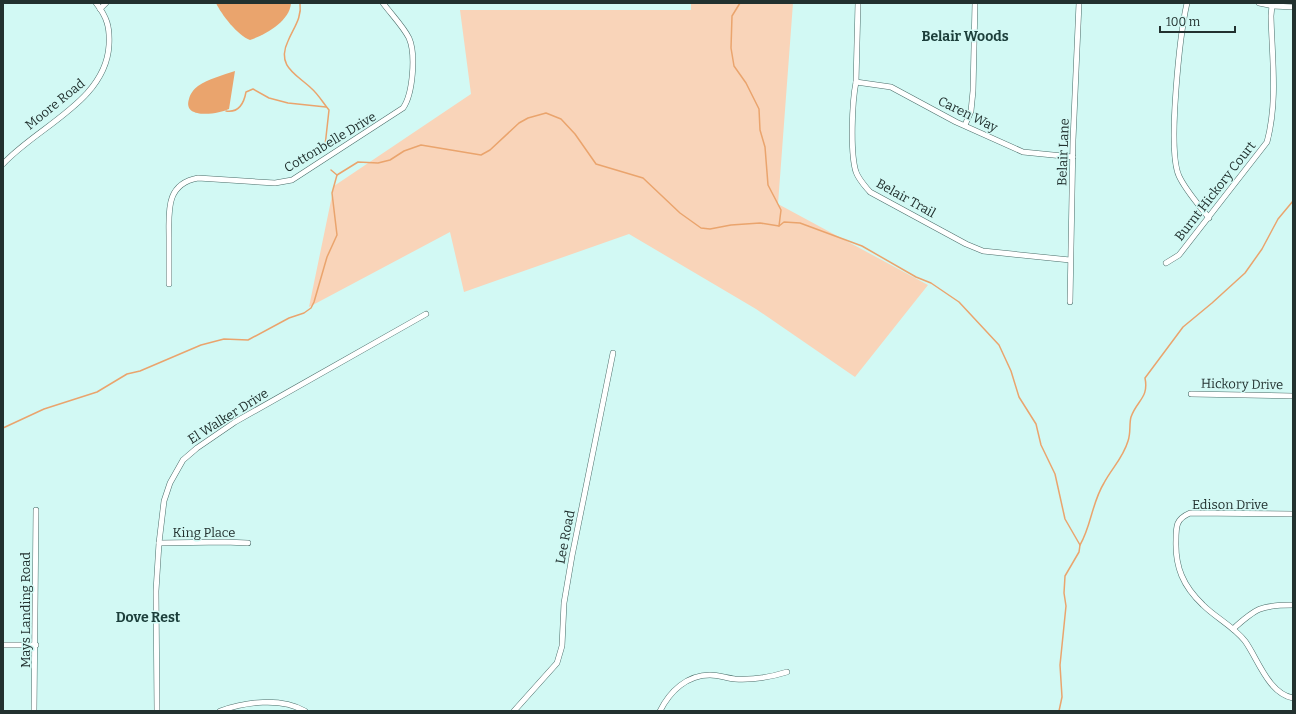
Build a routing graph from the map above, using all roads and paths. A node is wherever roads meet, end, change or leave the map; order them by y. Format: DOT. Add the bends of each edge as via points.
graph roads {
  1 [pos="96,3"];
  2 [pos="106,3"];
  3 [pos="383,3"];
  4 [pos="858,3"];
  5 [pos="975,3"];
  6 [pos="1079,3"];
  7 [pos="1186,3"];
  8 [pos="1260,3"];
  9 [pos="1272,5"];
  10 [pos="1293,7"];
  11 [pos="100,9"];
  12 [pos="856,82"];
  13 [pos="965,125"];
  14 [pos="1073,157"];
  15 [pos="3,164"];
  16 [pos="1209,218"];
  17 [pos="1070,260"];
  18 [pos="1166,263"];
  19 [pos="169,284"];
  20 [pos="1070,302"];
  21 [pos="426,314"];
  22 [pos="612,353"];
  23 [pos="1191,394"];
  24 [pos="1293,396"];
  25 [pos="36,510"];
  26 [pos="1293,514"];
  27 [pos="159,543"];
  28 [pos="248,543"];
  29 [pos="1293,606"];
  30 [pos="1233,629"];
  31 [pos="3,645"];
  32 [pos="36,645"];
  33 [pos="787,672"];
  34 [pos="1293,698"];
  35 [pos="34,711"];
  36 [pos="156,711"];
  37 [pos="220,711"];
  38 [pos="305,711"];
  39 [pos="514,711"];
  40 [pos="660,711"];
  1 -- 11 [label="street, Moore Road"];
  2 -- 11 [label="street"];
  3 -- 19 [label="street, Cottonbelle Drive" via="406,34 411,47 410,92 403,108 292,180 275,183 203,178 190,180 179,186 173,195 169,210"];
  4 -- 12 [label="street, Belair Trail"];
  5 -- 13 [label="street" via="973,91 971,111"];
  6 -- 14 [label="street, Belair Lane"];
  7 -- 16 [label="street" via="1176,108 1176,166"];
  8 -- 9 [label="street"];
  9 -- 10 [label="street"];
  9 -- 16 [label="street, Burnt Hickory Court" via="1274,95 1272,125 1267,142"];
  11 -- 15 [label="street, Moore Road" via="109,23 109,46 104,70 96,84 82,99 27,141"];
  12 -- 13 [label="street, Caren Way" via="891,86"];
  12 -- 17 [label="street, Belair Trail" via="854,156 860,180 870,192 983,251"];
  13 -- 14 [label="street, Caren Way" via="1023,152"];
  14 -- 17 [label="street, Belair Lane"];
  16 -- 18 [label="street, Burnt Hickory Court" via="1179,255"];
  17 -- 20 [label="street, Belair Lane"];
  21 -- 27 [label="street, El Walker Drive" via="235,422 189,453 170,483 164,501"];
  22 -- 39 [label="street, Lee Road" via="572,556 564,603 562,646 557,663"];
  23 -- 24 [label="street, Hickory Drive"];
  25 -- 32 [label="street, Mays Landing Road"];
  26 -- 30 [label="street, Edison Drive" via="1190,513 1180,518 1176,525 1176,556 1180,575 1203,606"];
  27 -- 28 [label="street, King Place"];
  27 -- 36 [label="street, El Walker Drive" via="156,591"];
  29 -- 30 [label="street" via="1272,605 1252,612"];
  30 -- 34 [label="street, Edison Drive" via="1244,640 1271,683"];
  31 -- 32 [label="street"];
  32 -- 35 [label="street, Mays Landing Road"];
  33 -- 40 [label="street" via="735,679 710,674 690,679 678,687"];
  37 -- 38 [label="street" via="249,704 283,702"];
}
